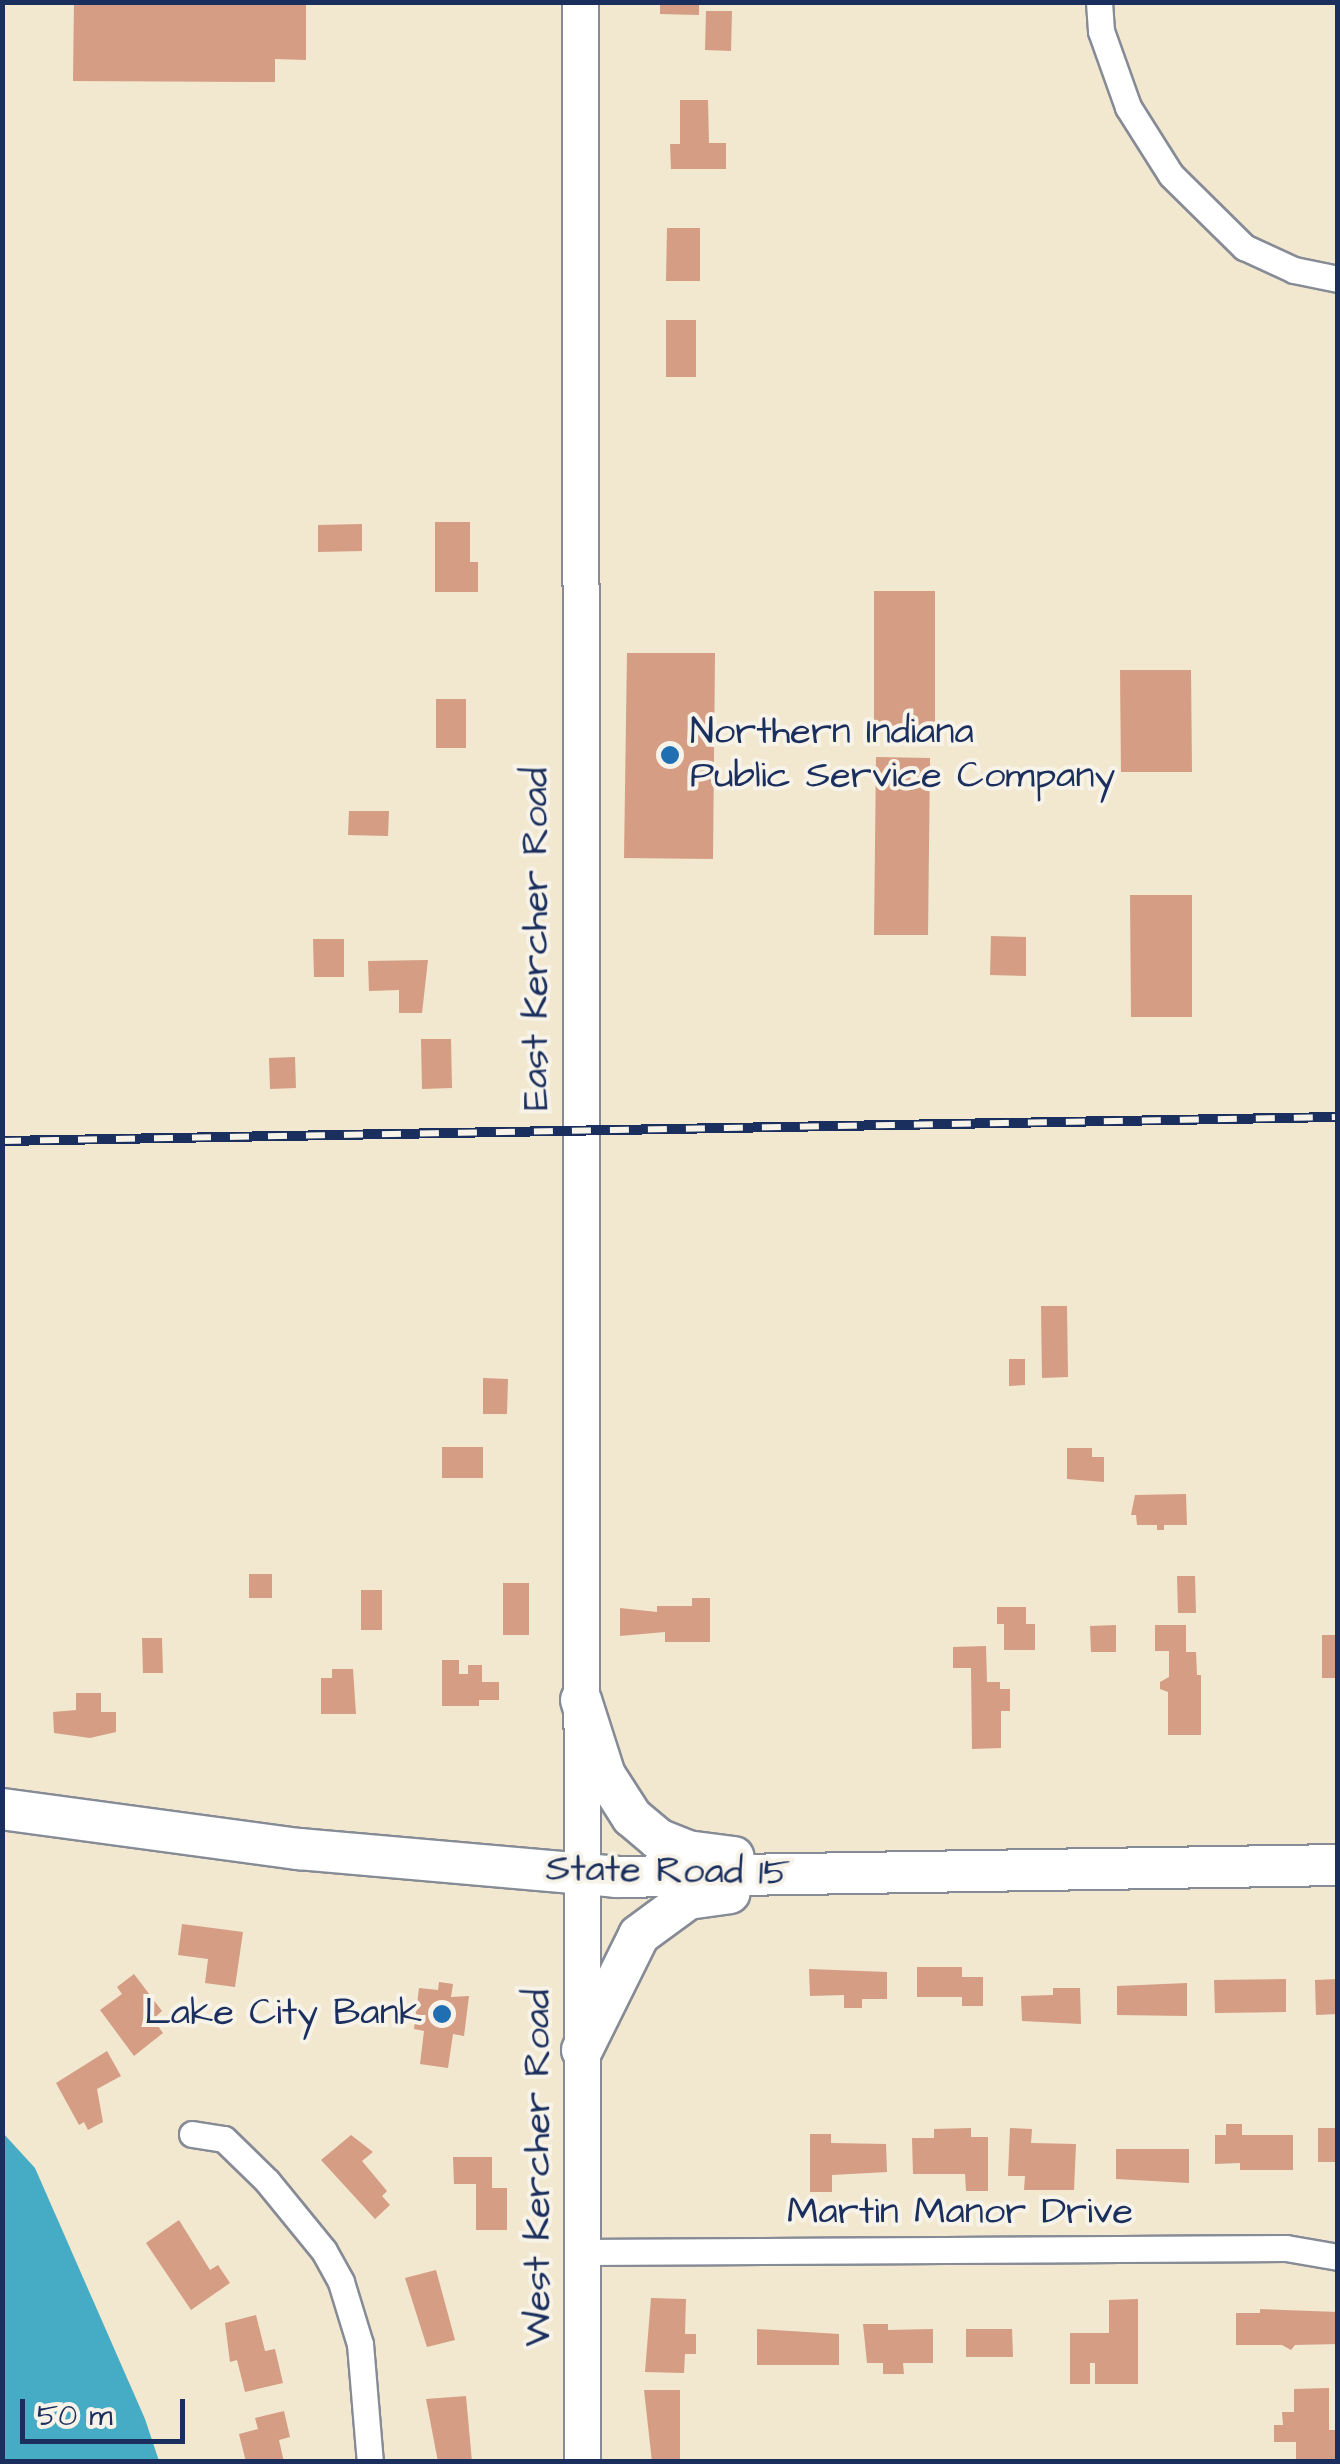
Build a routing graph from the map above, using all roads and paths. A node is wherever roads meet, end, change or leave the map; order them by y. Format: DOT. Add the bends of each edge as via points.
graph roads {
  1 [pos="580,2"];
  2 [pos="1099,2"];
  3 [pos="1338,279"];
  4 [pos="582,1700"];
  5 [pos="2,1809"];
  6 [pos="1338,1864"];
  7 [pos="868,1874"];
  8 [pos="582,1875"];
  9 [pos="582,2050"];
  10 [pos="192,2134"];
  11 [pos="582,2252"];
  12 [pos="1338,2258"];
  13 [pos="370,2462"];
  14 [pos="582,2462"];
  1 -- 4 [label="main road, East Kercher Road"];
  2 -- 3 [label="street" via="1112,70 1171,175 1244,247 1294,270"];
  4 -- 7 [label="main road" via="618,1798 658,1839 688,1851"];
  4 -- 8 [label="main road, East Kercher Road"];
  5 -- 8 [label="main road, State Road 15" via="298,1849"];
  6 -- 7 [label="main road, State Road 15"];
  7 -- 8 [label="main road, State Road 15"];
  7 -- 9 [label="main road" via="688,1899 632,1946"];
  8 -- 9 [label="main road, West Kercher Road"];
  9 -- 11 [label="main road, West Kercher Road"];
  10 -- 13 [label="street" via="224,2139 267,2181 341,2282 360,2344"];
  11 -- 12 [label="street, Martin Manor Drive" via="1286,2248"];
  11 -- 14 [label="main road, West Kercher Road"];
}
